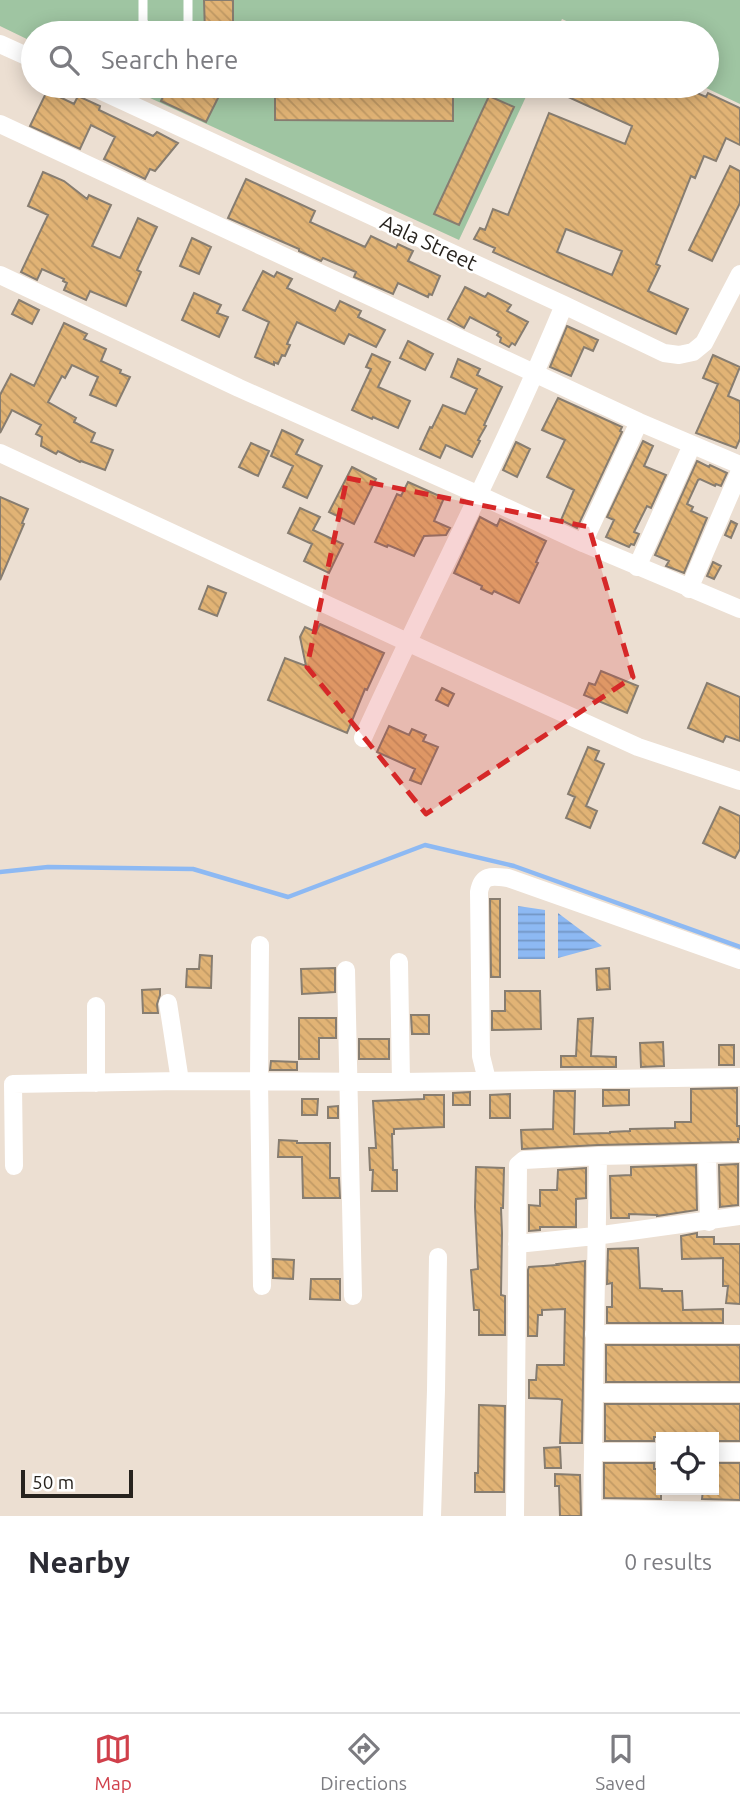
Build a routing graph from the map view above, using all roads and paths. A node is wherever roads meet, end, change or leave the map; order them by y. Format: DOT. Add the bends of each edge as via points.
graph roads {
  1 [pos="143,0"];
  2 [pos="188,0"];
  3 [pos="143,21"];
  4 [pos="188,21"];
  5 [pos="0,44"];
  6 [pos="21,54"];
  7 [pos="133,98"];
  8 [pos="0,124"];
  9 [pos="740,274"];
  10 [pos="0,275"];
  11 [pos="735,290"];
  12 [pos="564,304"];
  13 [pos="536,373"];
  14 [pos="639,422"];
  15 [pos="692,445"];
  16 [pos="0,453"];
  17 [pos="740,465"];
  18 [pos="740,471"];
  19 [pos="479,495"];
  20 [pos="583,543"];
  21 [pos="637,567"];
  22 [pos="689,589"];
  23 [pos="740,609"];
  24 [pos="407,642"];
  25 [pos="363,738"];
  26 [pos="740,781"];
  27 [pos="260,945"];
  28 [pos="740,960"];
  29 [pos="399,962"];
  30 [pos="346,970"];
  31 [pos="168,1003"];
  32 [pos="96,1006"];
  33 [pos="740,1077"];
  34 [pos="487,1080"];
  35 [pos="180,1081"];
  36 [pos="259,1081"];
  37 [pos="349,1081"];
  38 [pos="401,1082"];
  39 [pos="96,1083"];
  40 [pos="740,1153"];
  41 [pos="707,1154"];
  42 [pos="598,1156"];
  43 [pos="14,1166"];
  44 [pos="740,1216"];
  45 [pos="709,1222"];
  46 [pos="596,1237"];
  47 [pos="517,1244"];
  48 [pos="438,1257"];
  49 [pos="262,1286"];
  50 [pos="353,1296"];
  51 [pos="594,1334"];
  52 [pos="740,1334"];
  53 [pos="594,1393"];
  54 [pos="740,1393"];
  55 [pos="593,1452"];
  56 [pos="656,1452"];
  57 [pos="719,1452"];
  58 [pos="740,1452"];
  59 [pos="740,1511"];
  60 [pos="592,1513"];
  61 [pos="432,1516"];
  62 [pos="515,1516"];
  1 -- 3 [label="lane"];
  2 -- 4 [label="lane"];
  5 -- 6 [label="street"];
  7 -- 12 [label="street, Aala Street"];
  8 -- 13 [label="street"];
  9 -- 11 [label="street, Aala Street"];
  10 -- 19 [label="street"];
  11 -- 12 [label="street, Aala Street" via="704,343 679,355 664,353"];
  12 -- 13 [label="street"];
  13 -- 14 [label="street"];
  13 -- 19 [label="street"];
  14 -- 15 [label="street"];
  14 -- 20 [label="street"];
  15 -- 17 [label="street"];
  15 -- 21 [label="street"];
  16 -- 24 [label="street"];
  18 -- 22 [label="street"];
  19 -- 20 [label="street"];
  19 -- 24 [label="street"];
  20 -- 21 [label="street"];
  21 -- 22 [label="street"];
  22 -- 23 [label="street"];
  24 -- 25 [label="street"];
  24 -- 26 [label="street" via="638,747"];
  27 -- 36 [label="street"];
  28 -- 34 [label="street" via="508,878 486,878 479,892 481,1056"];
  29 -- 38 [label="street"];
  30 -- 37 [label="street"];
  31 -- 35 [label="street"];
  32 -- 39 [label="street"];
  33 -- 34 [label="street"];
  34 -- 38 [label="street"];
  35 -- 36 [label="street"];
  35 -- 39 [label="street"];
  36 -- 37 [label="street"];
  36 -- 49 [label="street"];
  37 -- 38 [label="street"];
  37 -- 50 [label="street"];
  39 -- 43 [label="street" via="13,1084"];
  40 -- 41 [label="street"];
  41 -- 42 [label="street"];
  41 -- 45 [label="street"];
  42 -- 46 [label="street"];
  42 -- 47 [label="street" via="521,1161"];
  44 -- 45 [label="street"];
  45 -- 46 [label="street"];
  46 -- 47 [label="street"];
  46 -- 51 [label="street"];
  47 -- 62 [label="street"];
  48 -- 61 [label="street"];
  51 -- 52 [label="street"];
  51 -- 53 [label="street"];
  53 -- 54 [label="street"];
  53 -- 55 [label="street"];
  55 -- 56 [label="street"];
  55 -- 60 [label="street"];
  57 -- 58 [label="street"];
  59 -- 60 [label="street"];
}
